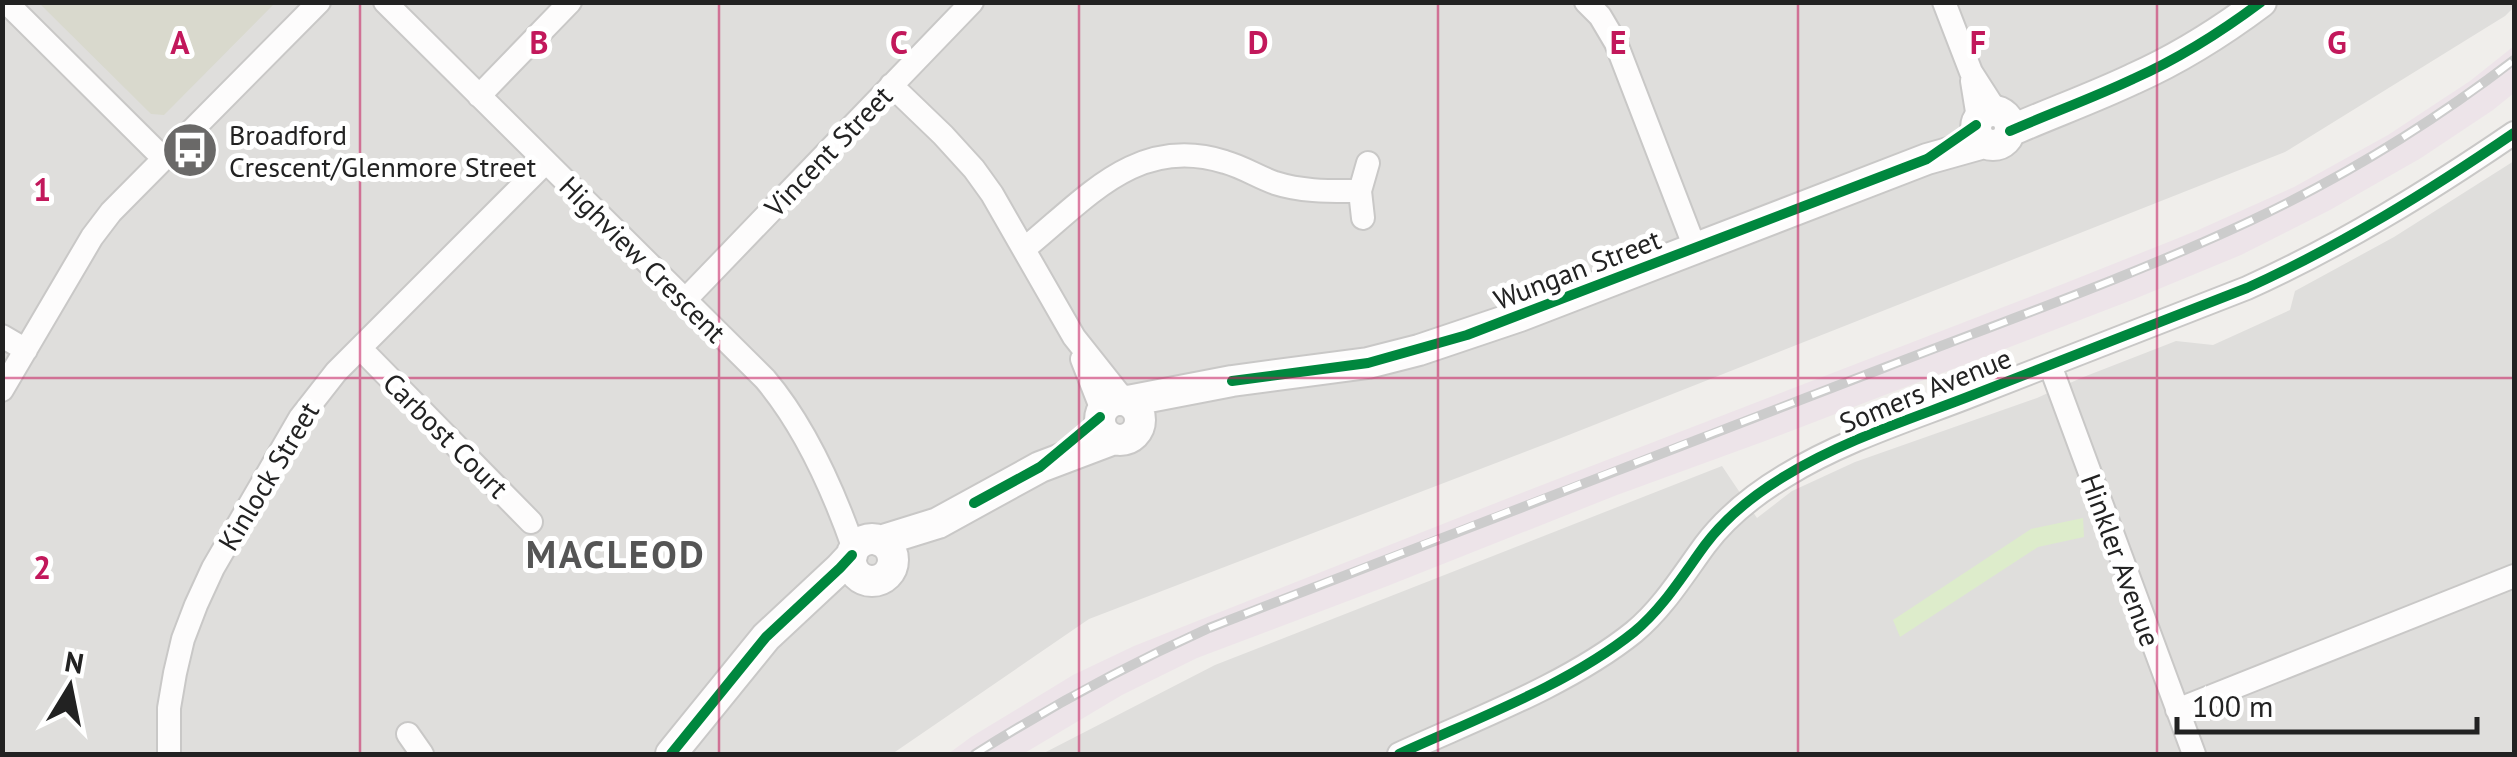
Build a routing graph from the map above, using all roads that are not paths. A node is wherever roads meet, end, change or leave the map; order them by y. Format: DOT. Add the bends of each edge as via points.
graph roads {
  1 [pos="6,2"];
  2 [pos="319,2"];
  3 [pos="384,2"];
  4 [pos="570,2"];
  5 [pos="972,2"];
  6 [pos="1586,2"];
  7 [pos="1944,2"];
  8 [pos="2261,2"];
  9 [pos="892,85"];
  10 [pos="479,96"];
  11 [pos="1991,124"];
  12 [pos="2514,133"];
  13 [pos="164,160"];
  14 [pos="546,162"];
  15 [pos="1368,163"];
  16 [pos="1360,191"];
  17 [pos="1363,218"];
  18 [pos="1694,248"];
  19 [pos="1024,249"];
  20 [pos="685,300"];
  21 [pos="2,336"];
  22 [pos="360,348"];
  23 [pos="26,350"];
  24 [pos="2050,365"];
  25 [pos="2,390"];
  26 [pos="1118,416"];
  27 [pos="531,522"];
  28 [pos="869,555"];
  29 [pos="2514,576"];
  30 [pos="2176,710"];
  31 [pos="408,734"];
  32 [pos="169,754"];
  33 [pos="422,754"];
  34 [pos="670,754"];
  35 [pos="1399,754"];
  36 [pos="2194,754"];
  1 -- 13 [label="street"];
  2 -- 13 [label="street"];
  3 -- 10 [label="street, Highview Crescent"];
  4 -- 10 [label="street"];
  5 -- 9 [label="street, Vincent Street"];
  6 -- 18 [label="street" via="1616,43"];
  7 -- 11 [label="street"];
  8 -- 11 [label="street, Wungan Street" via="2132,80 2064,107"];
  9 -- 19 [label="street" via="974,169"];
  9 -- 20 [label="street, Vincent Street"];
  10 -- 14 [label="street, Highview Crescent"];
  11 -- 18 [label="street, Wungan Street" via="1927,159"];
  12 -- 24 [label="street, Somers Avenue" via="2312,258"];
  13 -- 23 [label="street" via="92,237"];
  14 -- 20 [label="street, Highview Crescent"];
  14 -- 22 [label="street, Kinlock Street"];
  15 -- 16 [label="street"];
  16 -- 17 [label="street"];
  16 -- 19 [label="street" via="1293,188 1210,158 1162,156 1110,178"];
  18 -- 26 [label="street, Wungan Street" via="1419,350 1196,388 1161,410"];
  19 -- 26 [label="street"];
  20 -- 28 [label="street, Highview Crescent" via="776,392"];
  21 -- 23 [label="street"];
  22 -- 27 [label="street, Carbost Court"];
  22 -- 32 [label="street, Kinlock Street" via="300,418 213,568 183,639"];
  23 -- 25 [label="street"];
  24 -- 30 [label="street, Hinkler Avenue"];
  24 -- 35 [label="street, Somers Avenue" via="1787,474 1727,520 1636,631 1577,670"];
  26 -- 28 [label="street, Wungan Street" via="1040,467"];
  28 -- 34 [label="street, Wungan Street" via="766,637"];
  29 -- 30 [label="street"];
  30 -- 36 [label="street, Hinkler Avenue"];
  31 -- 33 [label="street"];
}
